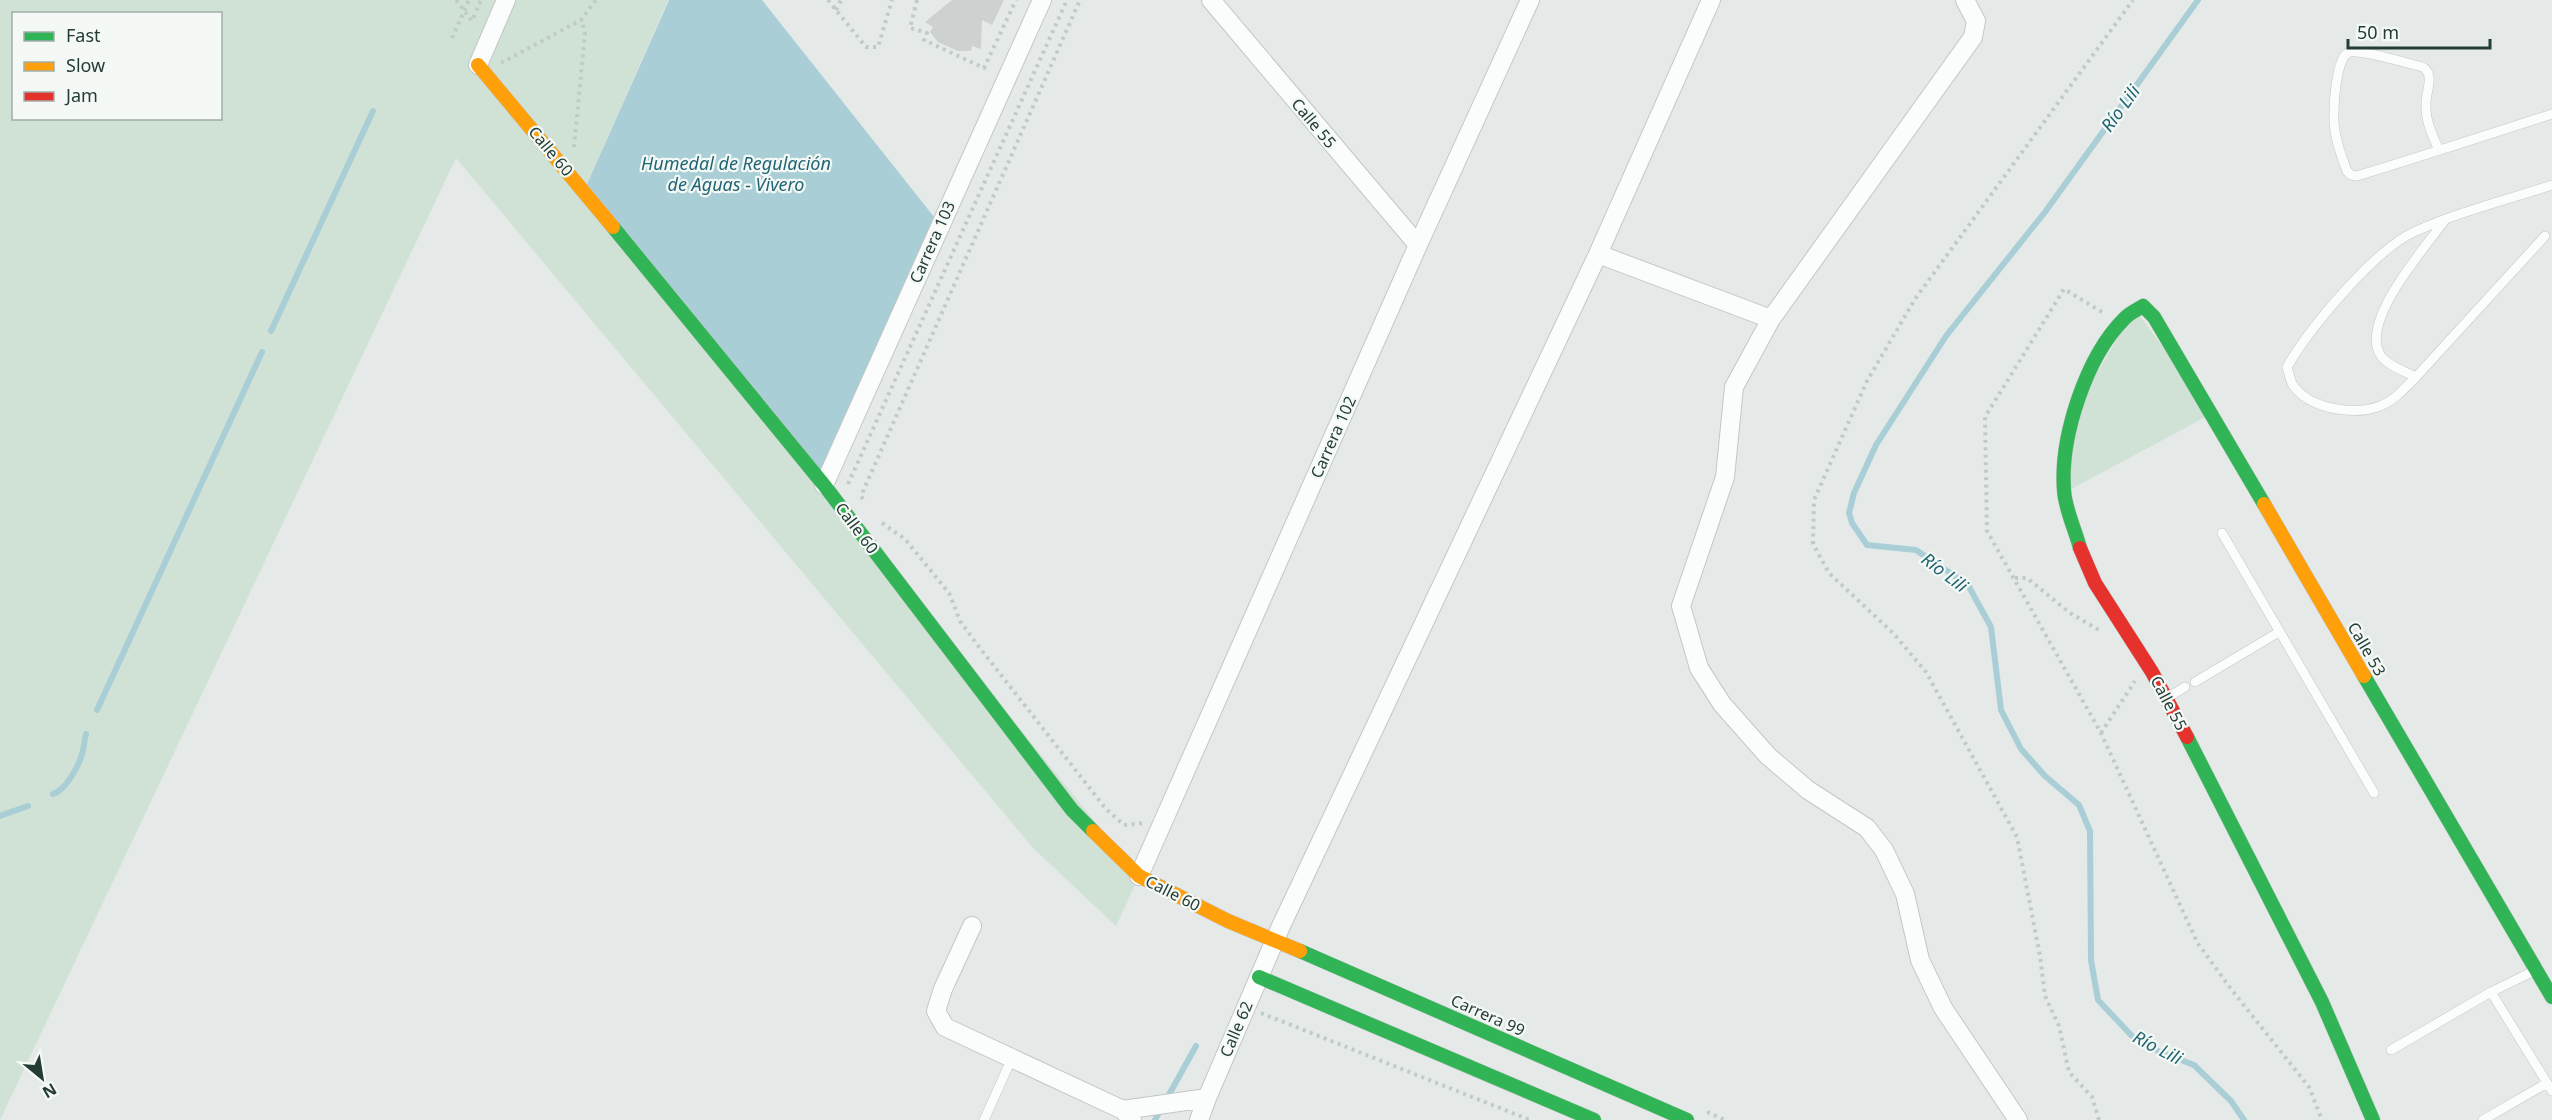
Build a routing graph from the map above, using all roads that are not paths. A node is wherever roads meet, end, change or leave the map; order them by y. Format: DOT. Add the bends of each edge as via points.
graph roads {
  1 [pos="506,0"];
  2 [pos="1042,0"];
  3 [pos="1211,0"];
  4 [pos="1530,0"];
  5 [pos="1711,0"];
  6 [pos="1965,0"];
  7 [pos="478,65"];
  8 [pos="2552,114"];
  9 [pos="2439,150"];
  10 [pos="2552,185"];
  11 [pos="2445,220"];
  12 [pos="2545,236"];
  13 [pos="1418,245"];
  14 [pos="1598,254"];
  15 [pos="2154,317"];
  16 [pos="1771,319"];
  17 [pos="2416,377"];
  18 [pos="824,485"];
  19 [pos="2222,533"];
  20 [pos="2279,632"];
  21 [pos="2195,682"];
  22 [pos="2185,687"];
  23 [pos="2167,698"];
  24 [pos="2374,793"];
  25 [pos="1138,876"];
  26 [pos="972,926"];
  27 [pos="1276,940"];
  28 [pos="2536,969"];
  29 [pos="1259,977"];
  30 [pos="2491,992"];
  31 [pos="2552,997"];
  32 [pos="2391,1050"];
  33 [pos="1012,1058"];
  34 [pos="2550,1087"];
  35 [pos="1207,1098"];
  36 [pos="1654,1114"];
  37 [pos="1127,1115"];
  38 [pos="984,1120"];
  39 [pos="1199,1120"];
  40 [pos="1594,1120"];
  41 [pos="1687,1120"];
  42 [pos="2018,1120"];
  43 [pos="2373,1120"];
  44 [pos="2483,1120"];
  1 -- 7 [label="street"];
  2 -- 18 [label="street, Carrera 103"];
  3 -- 13 [label="street, Calle 55"];
  4 -- 13 [label="street, Carrera 102"];
  5 -- 14 [label="street, Calle 62"];
  6 -- 16 [label="street" via="1976,21 1973,37"];
  7 -- 18 [label="street, Calle 60"];
  8 -- 9 [label="lane"];
  9 -- 9 [label="lane" via="2427,117 2427,70 2385,58 2344,54 2340,61 2334,128 2347,171 2357,176"];
  10 -- 11 [label="lane"];
  11 -- 17 [label="lane" via="2389,299 2378,322 2375,342 2381,357"];
  11 -- 17 [label="lane" via="2412,233 2361,273 2296,351 2287,368 2293,385 2306,398 2325,407 2360,410 2380,406"];
  12 -- 17 [label="lane"];
  13 -- 25 [label="street, Carrera 102"];
  14 -- 16 [label="street"];
  14 -- 27 [label="street, Calle 62"];
  15 -- 23 [label="street, Calle 55" via="2143,306 2135,309 2120,323 2086,378 2073,413 2064,493 2086,564"];
  15 -- 28 [label="street, Calle 53"];
  16 -- 42 [label="street" via="1734,387 1725,477 1681,606 1686,627 1699,668 1716,695 1768,756 1808,790 1867,828 1884,850 1905,894 1920,960 1943,1008"];
  18 -- 25 [label="street, Calle 60" via="1070,807"];
  19 -- 20 [label="lane"];
  20 -- 21 [label="lane"];
  20 -- 24 [label="lane"];
  22 -- 23 [label="lane"];
  23 -- 43 [label="street, Calle 55" via="2306,970"];
  25 -- 27 [label="street, Calle 60"];
  26 -- 33 [label="street" via="936,1011 945,1027"];
  27 -- 29 [label="street, Calle 62"];
  27 -- 36 [label="street, Carrera 99"];
  28 -- 30 [label="lane"];
  28 -- 31 [label="street, Calle 53"];
  29 -- 35 [label="street, Calle 62"];
  29 -- 40 [label="street"];
  30 -- 32 [label="lane"];
  30 -- 34 [label="lane"];
  33 -- 37 [label="street"];
  33 -- 38 [label="lane"];
  34 -- 44 [label="lane"];
  35 -- 37 [label="street"];
  35 -- 39 [label="street, Calle 62"];
  36 -- 41 [label="street, Carrera 99"];
}
